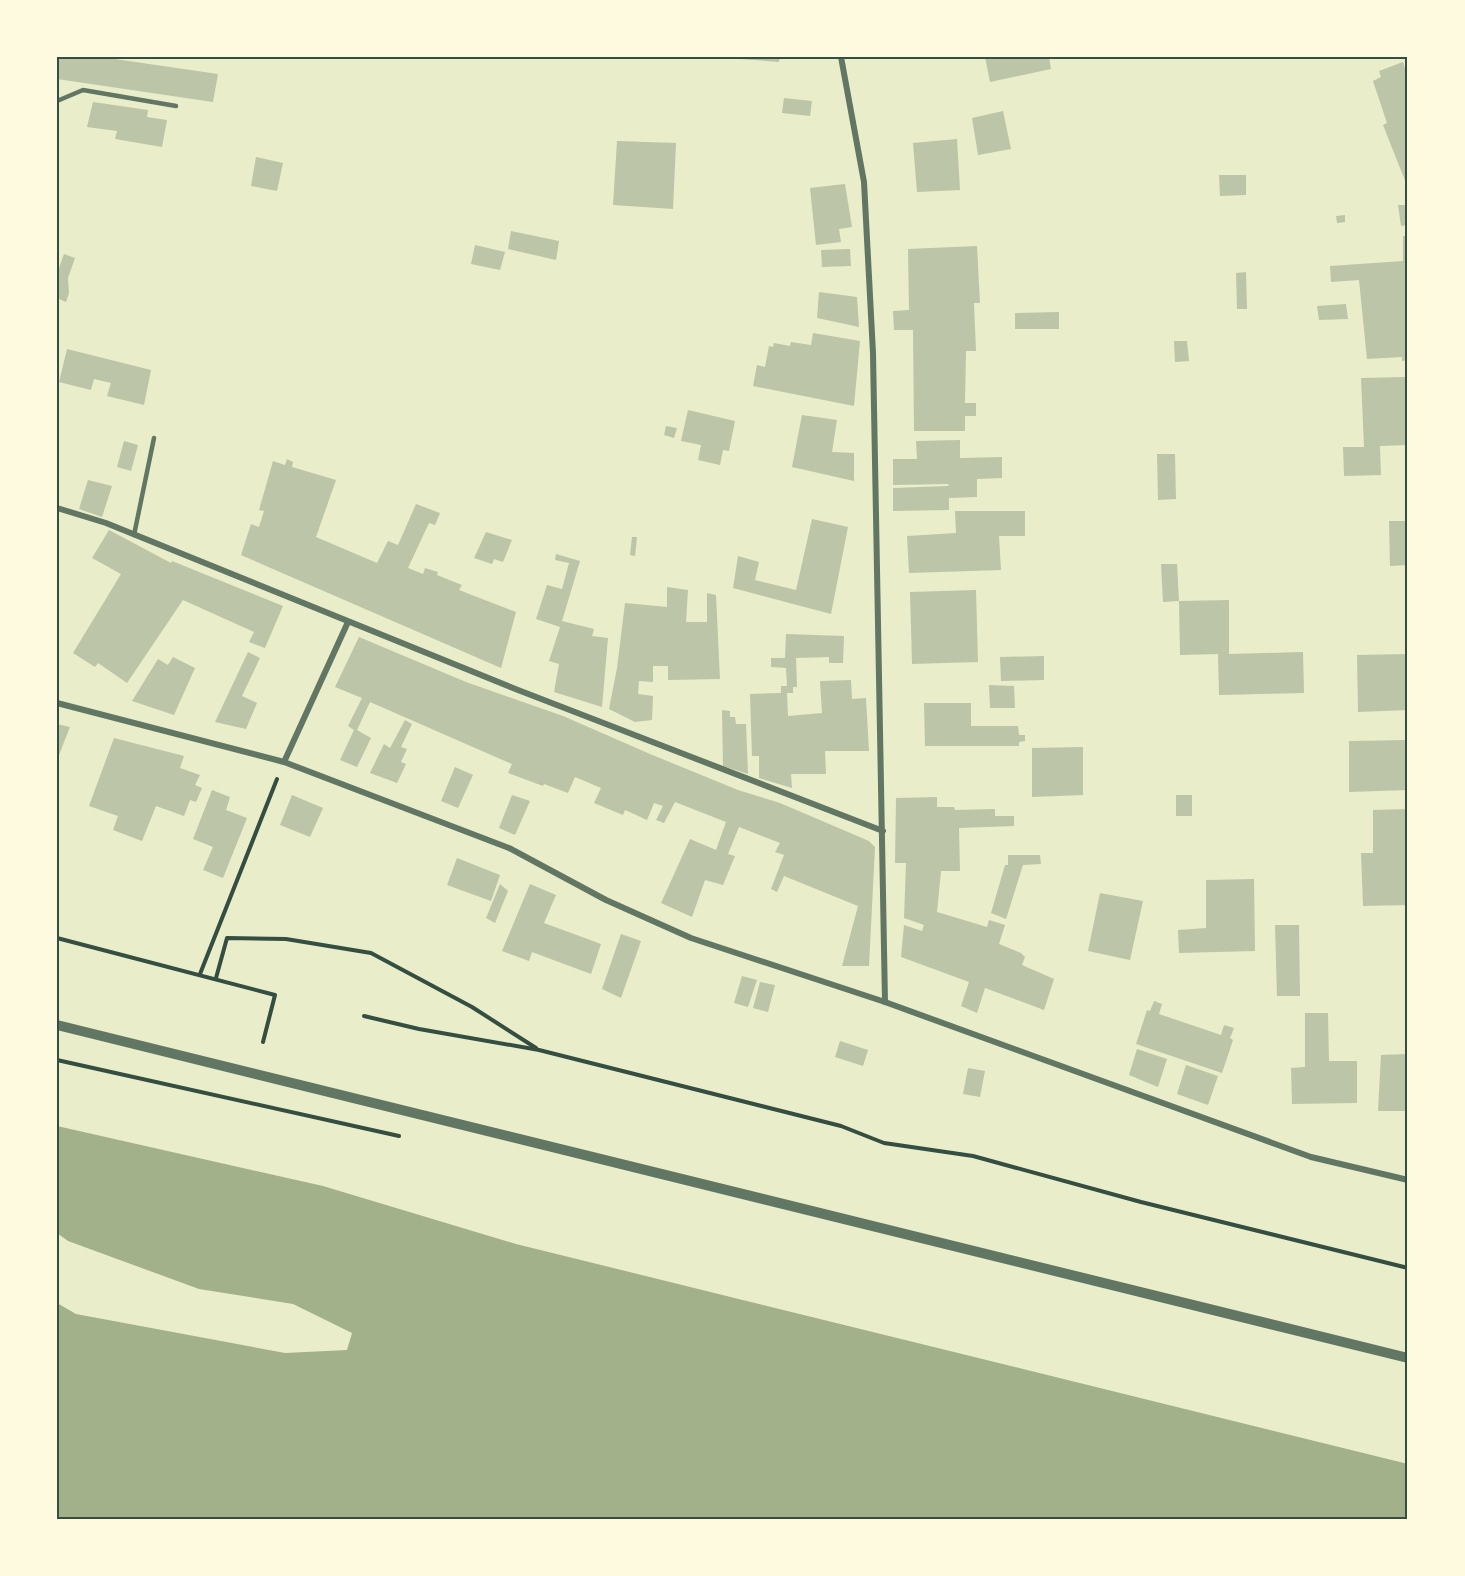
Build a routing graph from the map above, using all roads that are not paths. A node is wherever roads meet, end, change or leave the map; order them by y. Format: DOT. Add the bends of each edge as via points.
graph roads {
  1 [pos="841,57"];
  2 [pos="57,101"];
  3 [pos="176,106"];
  4 [pos="154,438"];
  5 [pos="57,508"];
  6 [pos="134,535"];
  7 [pos="348,622"];
  8 [pos="57,703"];
  9 [pos="284,762"];
  10 [pos="883,831"];
  11 [pos="885,1002"];
  12 [pos="57,1025"];
  13 [pos="1408,1180"];
  14 [pos="1408,1358"];
  1 -- 10 [label="street" via="864,182 873,353"];
  2 -- 3 [label="lane" via="83,90"];
  4 -- 6 [label="lane"];
  5 -- 6 [label="street"];
  6 -- 7 [label="street"];
  7 -- 9 [label="street"];
  7 -- 10 [label="street"];
  8 -- 9 [label="street"];
  9 -- 11 [label="street" via="509,848 606,900 691,938"];
  10 -- 11 [label="street"];
  11 -- 13 [label="street" via="1311,1157"];
  12 -- 14 [label="street"];
}
